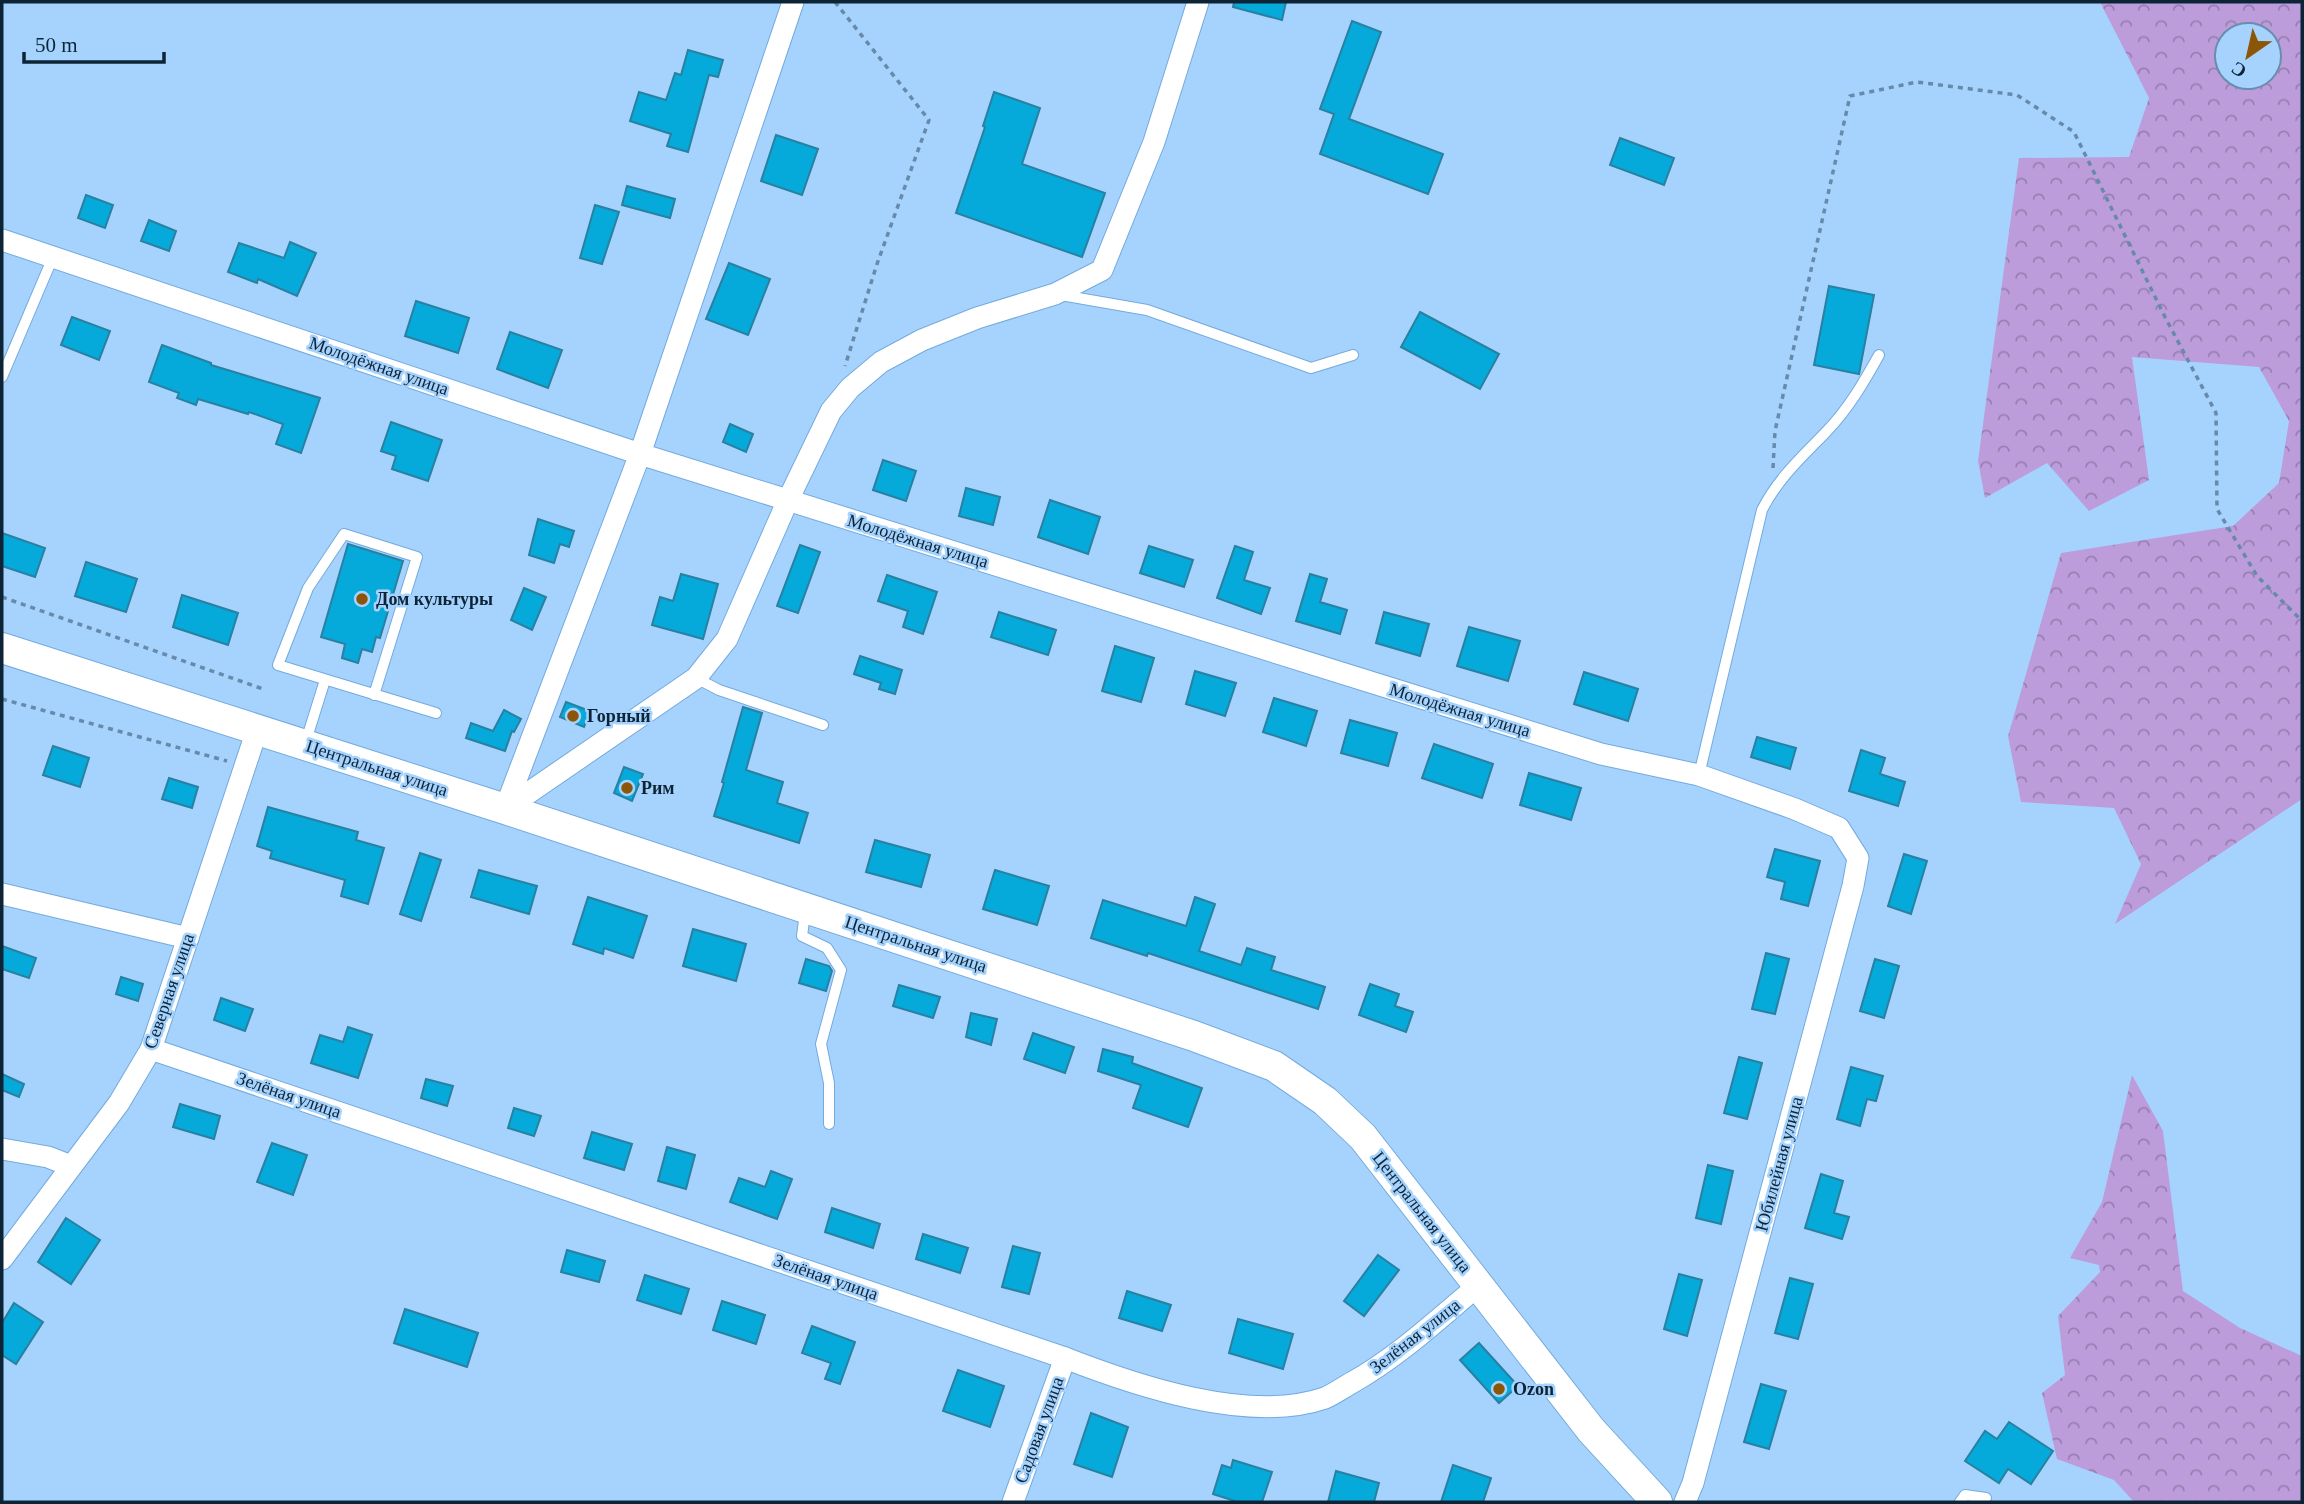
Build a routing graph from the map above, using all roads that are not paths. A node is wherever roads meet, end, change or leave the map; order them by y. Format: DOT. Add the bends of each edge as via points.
graph roads {
  1 [pos="793,2"];
  2 [pos="1198,2"];
  3 [pos="2,240"];
  4 [pos="53,257"];
  5 [pos="1055,294"];
  6 [pos="1353,355"];
  7 [pos="1879,355"];
  8 [pos="2,377"];
  9 [pos="640,454"];
  10 [pos="788,500"];
  11 [pos="2,648"];
  12 [pos="696,678"];
  13 [pos="326,680"];
  14 [pos="374,695"];
  15 [pos="436,713"];
  16 [pos="824,725"];
  17 [pos="257,730"];
  18 [pos="304,745"];
  19 [pos="1699,775"];
  20 [pos="505,809"];
  21 [pos="1839,828"];
  22 [pos="2,894"];
  23 [pos="805,914"];
  24 [pos="188,938"];
  25 [pos="151,1049"];
  26 [pos="829,1124"];
  27 [pos="2,1149"];
  28 [pos="71,1166"];
  29 [pos="2,1259"];
  30 [pos="1479,1285"];
  31 [pos="1066,1358"];
  32 [pos="1986,1498"];
  33 [pos="1013,1502"];
  34 [pos="1657,1502"];
  35 [pos="1685,1502"];
  36 [pos="1960,1502"];
  1 -- 9 [label="street"];
  2 -- 5 [label="street" via="1154,142 1102,270"];
  3 -- 4 [label="street, Молодёжная улица"];
  4 -- 8 [label="lane"];
  4 -- 9 [label="street, Молодёжная улица"];
  5 -- 6 [label="lane" via="1147,310 1311,368"];
  5 -- 10 [label="street" via="955,327 881,362 831,411"];
  7 -- 19 [label="lane" via="1856,396 1795,462 1762,510"];
  9 -- 10 [label="street, Молодёжная улица"];
  9 -- 20 [label="street"];
  10 -- 12 [label="street" via="727,639"];
  10 -- 19 [label="street, Молодёжная улица" via="1601,754"];
  11 -- 17 [label="street, Центральная улица"];
  12 -- 16 [label="lane"];
  12 -- 20 [label="street"];
  13 -- 14 [label="lane"];
  13 -- 14 [label="lane" via="278,665 308,588 344,534 417,557"];
  13 -- 18 [label="lane"];
  14 -- 15 [label="lane"];
  17 -- 18 [label="street, Центральная улица"];
  17 -- 24 [label="street, Северная улица"];
  18 -- 20 [label="street, Центральная улица"];
  19 -- 21 [label="street, Молодёжная улица"];
  20 -- 30 [label="street, Центральная улица" via="1135,1016 1273,1066 1325,1101 1363,1137"];
  21 -- 35 [label="street, Юбилейная улица" via="1857,858 1853,886"];
  22 -- 24 [label="street"];
  23 -- 26 [label="lane" via="802,936 827,948 841,970 821,1044 829,1083"];
  24 -- 25 [label="street, Северная улица"];
  25 -- 28 [label="street, Северная улица" via="119,1104"];
  25 -- 31 [label="street, Зелёная улица"];
  27 -- 28 [label="street"];
  28 -- 29 [label="street, Северная улица"];
  30 -- 31 [label="street, Зелёная улица" via="1379,1367 1325,1397 1281,1407 1183,1396"];
  30 -- 34 [label="street, Центральная улица" via="1591,1430"];
  31 -- 33 [label="street, Садовая улица"];
  32 -- 36 [label="lane" via="1965,1495"];
}
